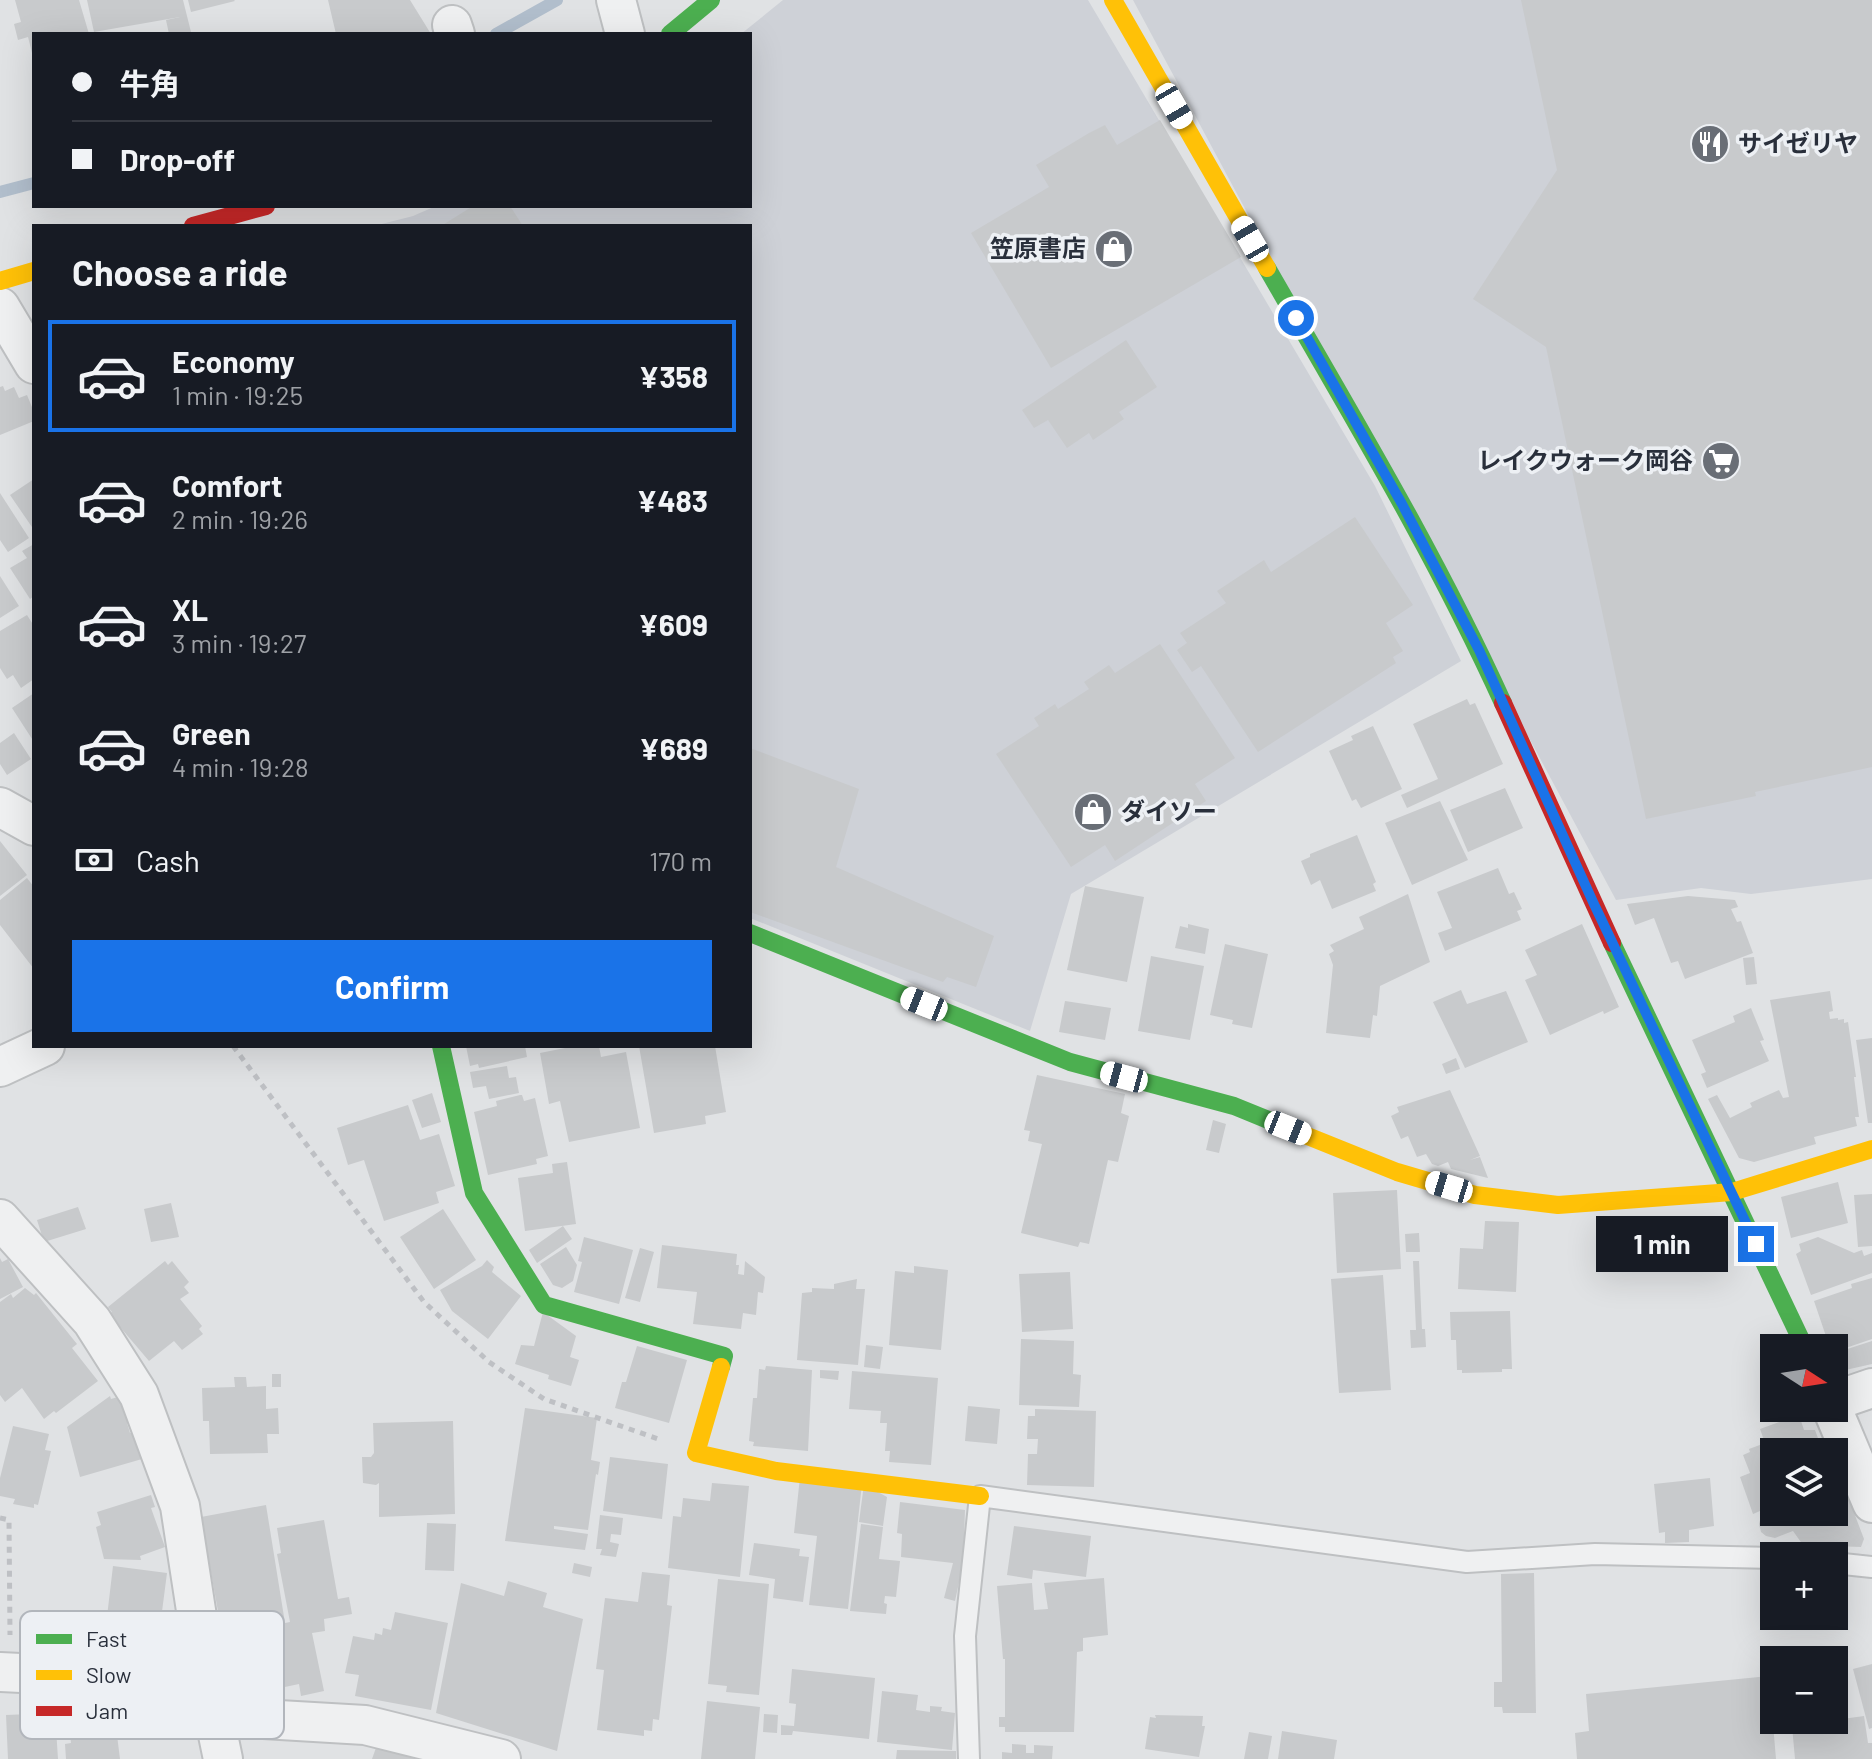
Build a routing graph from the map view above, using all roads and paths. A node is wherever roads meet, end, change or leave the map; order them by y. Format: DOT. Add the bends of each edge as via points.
graph roads {
  1 [pos="616,0"];
  2 [pos="711,0"];
  3 [pos="1113,0"];
  4 [pos="624,32"];
  5 [pos="672,32"];
  6 [pos="255,208"];
  7 [pos="195,219"];
  8 [pos="32,272"];
  9 [pos="0,281"];
  10 [pos="0,307"];
  11 [pos="32,361"];
  12 [pos="0,807"];
  13 [pos="32,825"];
  14 [pos="752,934"];
  15 [pos="41,1048"];
  16 [pos="234,1048"];
  17 [pos="441,1048"];
  18 [pos="0,1067"];
  19 [pos="1872,1149"];
  20 [pos="1732,1192"];
  21 [pos="0,1219"];
  22 [pos="1798,1334"];
  23 [pos="1872,1388"];
  24 [pos="1848,1396"];
  25 [pos="1838,1422"];
  26 [pos="696,1453"];
  27 [pos="980,1496"];
  28 [pos="1872,1503"];
  29 [pos="0,1518"];
  30 [pos="1760,1558"];
  31 [pos="1848,1564"];
  32 [pos="1872,1567"];
  33 [pos="196,1611"];
  34 [pos="5,1672"];
  35 [pos="284,1711"];
  36 [pos="219,1739"];
  37 [pos="223,1759"];
  38 [pos="501,1759"];
  39 [pos="969,1759"];
  1 -- 4 [label="street"];
  2 -- 5 [label="street"];
  3 -- 20 [label="street" via="1402,504 1479,650"];
  6 -- 7 [label="street"];
  8 -- 9 [label="street"];
  10 -- 11 [label="street"];
  12 -- 13 [label="street"];
  14 -- 20 [label="street" via="1070,1062 1234,1106 1397,1172 1475,1195 1558,1205"];
  15 -- 18 [label="street"];
  16 -- 26 [label="path" via="424,1302 489,1362 544,1399"];
  17 -- 26 [label="street" via="474,1193 544,1305 724,1356"];
  19 -- 20 [label="street"];
  20 -- 22 [label="street"];
  21 -- 33 [label="street" via="92,1321 139,1395 180,1506"];
  23 -- 24 [label="street"];
  25 -- 28 [label="street"];
  26 -- 27 [label="street" via="776,1471"];
  27 -- 30 [label="lane" via="1467,1562 1595,1554"];
  27 -- 39 [label="lane" via="965,1636"];
  29 -- 34 [label="path" via="9,1520"];
  31 -- 32 [label="lane"];
  35 -- 38 [label="street" via="365,1725"];
  36 -- 37 [label="street"];
}
